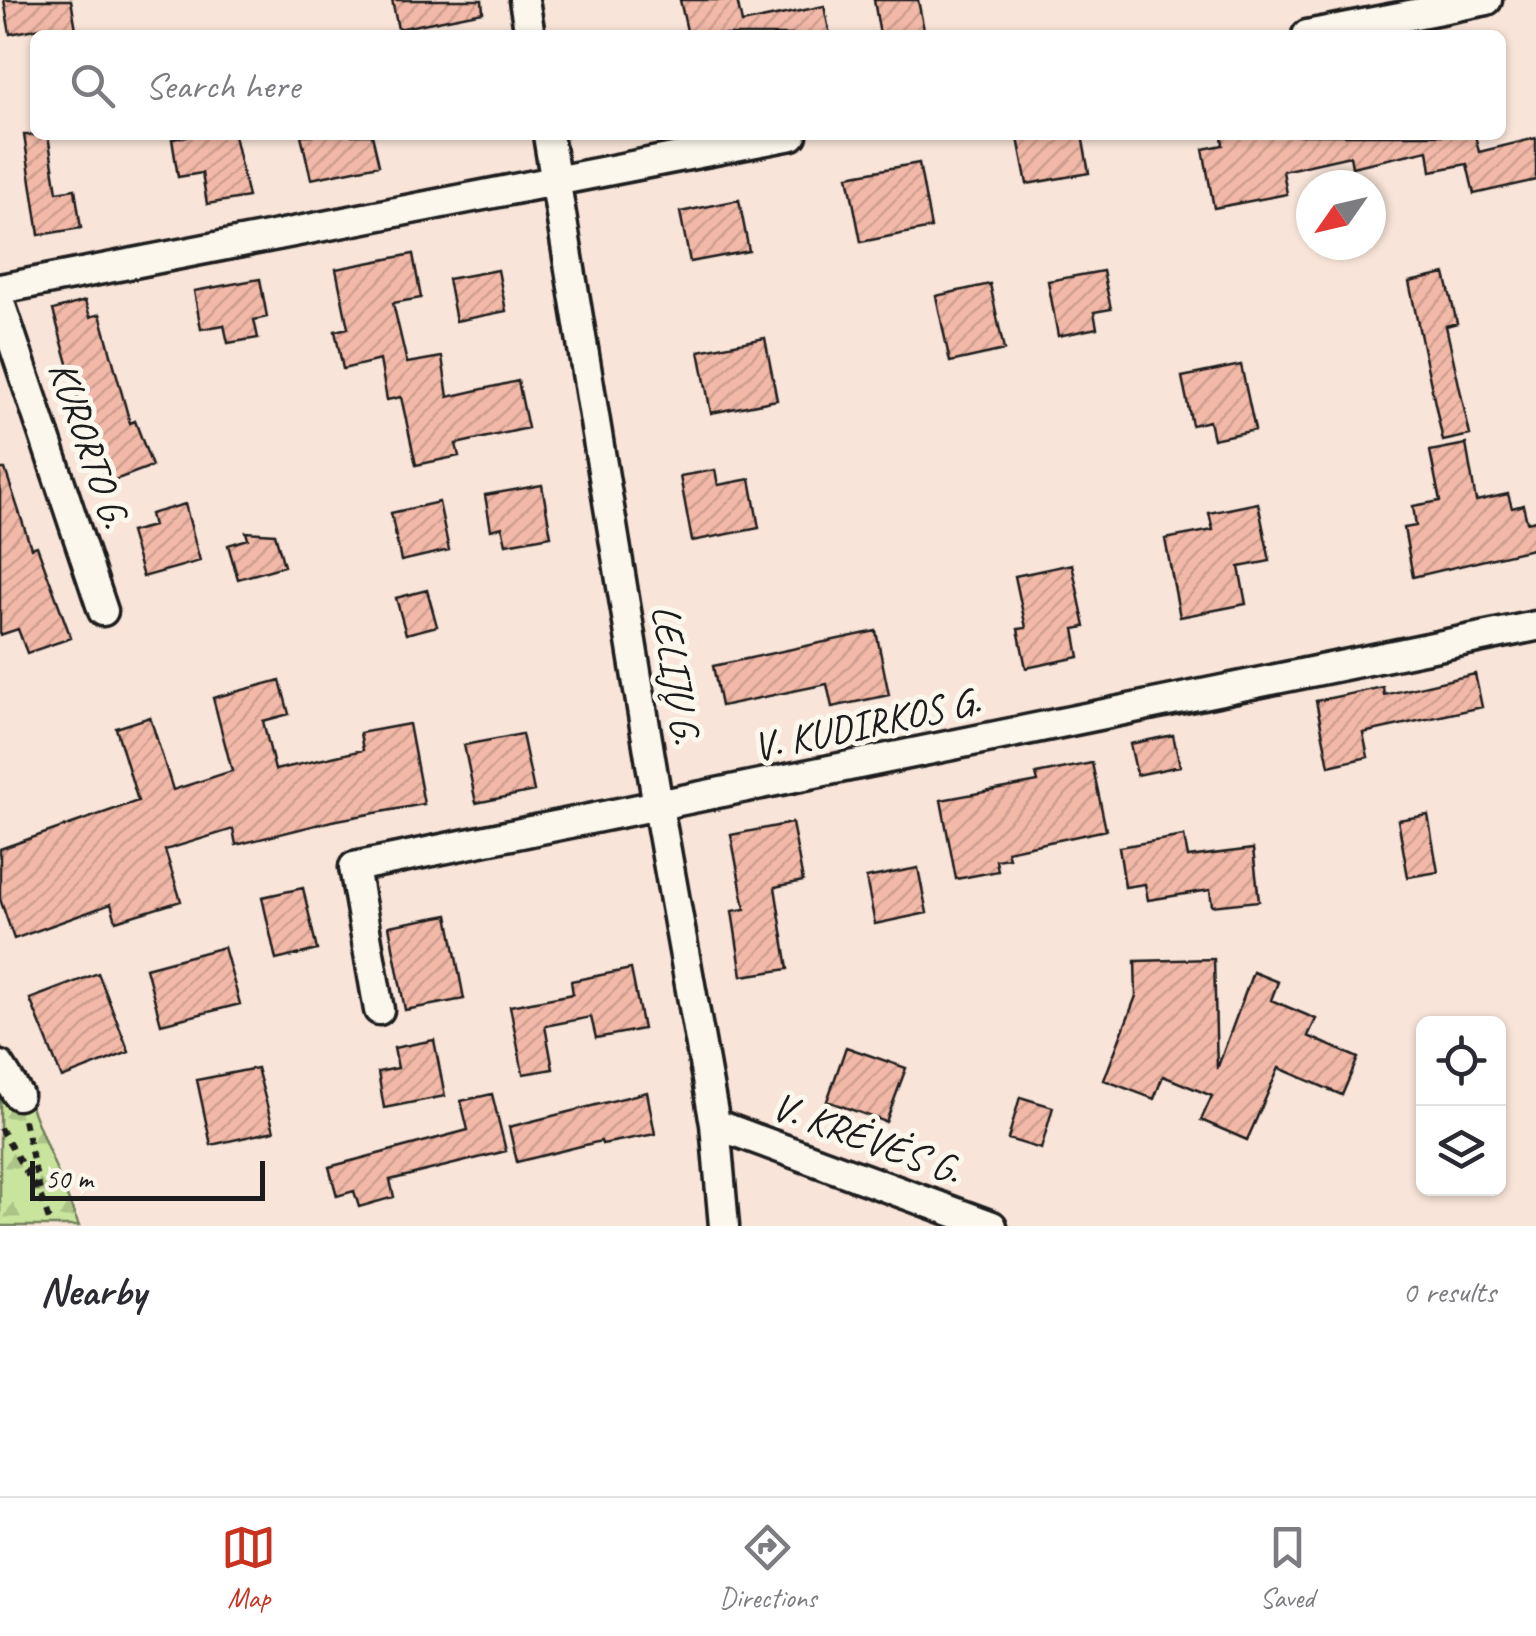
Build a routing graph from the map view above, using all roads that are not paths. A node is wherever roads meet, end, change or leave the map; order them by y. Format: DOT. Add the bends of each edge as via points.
graph roads {
  1 [pos="524,0"];
  2 [pos="1487,0"];
  3 [pos="529,30"];
  4 [pos="1333,30"];
  5 [pos="549,140"];
  6 [pos="766,140"];
  7 [pos="556,181"];
  8 [pos="0,289"];
  9 [pos="0,303"];
  10 [pos="104,610"];
  11 [pos="1536,626"];
  12 [pos="658,806"];
  13 [pos="379,1010"];
  14 [pos="0,1066"];
  15 [pos="18,1095"];
  16 [pos="714,1124"];
  17 [pos="724,1226"];
  18 [pos="992,1226"];
  1 -- 3 [label="street"];
  2 -- 4 [label="street"];
  5 -- 7 [label="street, LELIJŲ G."];
  6 -- 7 [label="street"];
  7 -- 8 [label="street"];
  7 -- 12 [label="street, LELIJŲ G."];
  9 -- 10 [label="street, KURORTO G."];
  11 -- 12 [label="street, V. KUDIRKOS G."];
  12 -- 13 [label="street, V. KUDIRKOS G." via="354,867"];
  12 -- 16 [label="street, LELIJŲ G."];
  14 -- 15 [label="street"];
  16 -- 17 [label="street, LELIJŲ G."];
  16 -- 18 [label="street, V. KRĖVĖS G."];
}
